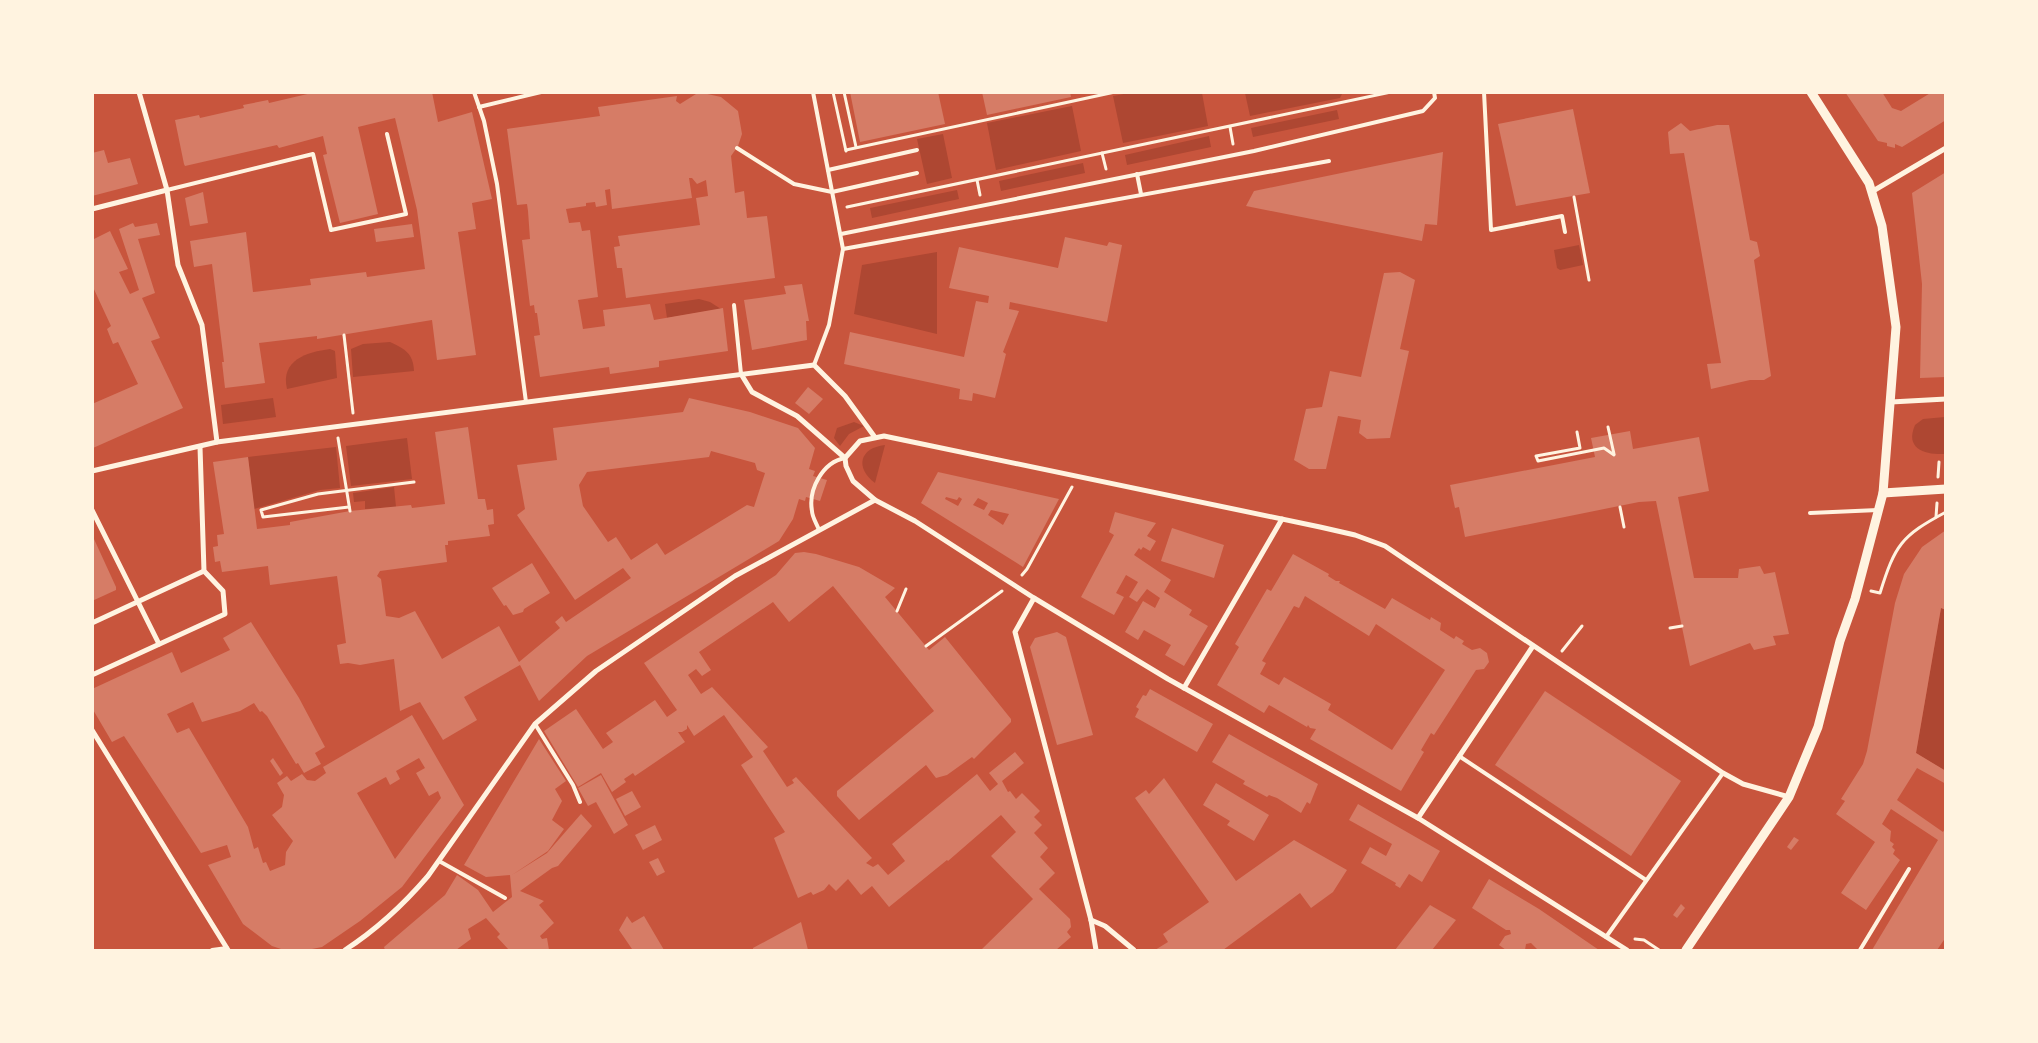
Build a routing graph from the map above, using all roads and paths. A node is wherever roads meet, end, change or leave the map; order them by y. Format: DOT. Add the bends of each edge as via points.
graph roads {
  1 [pos="139,92"];
  2 [pos="474,92"];
  3 [pos="541,92"];
  4 [pos="813,92"];
  5 [pos="833,92"];
  6 [pos="844,92"];
  7 [pos="1115,92"];
  8 [pos="1392,92"];
  9 [pos="1434,92"];
  10 [pos="1484,92"];
  11 [pos="1811,92"];
  12 [pos="479,106"];
  13 [pos="387,134"];
  14 [pos="737,148"];
  15 [pos="856,148"];
  16 [pos="1946,148"];
  17 [pos="846,150"];
  18 [pos="917,150"];
  19 [pos="1102,153"];
  20 [pos="1329,160"];
  21 [pos="849,165"];
  22 [pos="1105,169"];
  23 [pos="828,170"];
  24 [pos="918,173"];
  25 [pos="1136,174"];
  26 [pos="977,180"];
  27 [pos="854,187"];
  28 [pos="167,190"];
  29 [pos="1873,191"];
  30 [pos="832,192"];
  31 [pos="1141,194"];
  32 [pos="981,196"];
  33 [pos="1574,197"];
  34 [pos="858,205"];
  35 [pos="92,209"];
  36 [pos="836,209"];
  37 [pos="1565,232"];
  38 [pos="841,234"];
  39 [pos="843,249"];
  40 [pos="1589,280"];
  41 [pos="734,305"];
  42 [pos="344,335"];
  43 [pos="814,365"];
  44 [pos="742,374"];
  45 [pos="1946,399"];
  46 [pos="526,402"];
  47 [pos="1891,402"];
  48 [pos="354,424"];
  49 [pos="337,426"];
  50 [pos="1608,427"];
  51 [pos="1577,432"];
  52 [pos="874,436"];
  53 [pos="217,442"];
  54 [pos="200,447"];
  55 [pos="845,458"];
  56 [pos="92,471"];
  57 [pos="1079,476"];
  58 [pos="414,482"];
  59 [pos="1946,489"];
  60 [pos="346,490"];
  61 [pos="1883,493"];
  62 [pos="875,500"];
  63 [pos="1620,506"];
  64 [pos="92,510"];
  65 [pos="1880,510"];
  66 [pos="1946,512"];
  67 [pos="1810,513"];
  68 [pos="1282,520"];
  69 [pos="1624,527"];
  70 [pos="820,530"];
  71 [pos="204,571"];
  72 [pos="1013,584"];
  73 [pos="1858,588"];
  74 [pos="906,590"];
  75 [pos="1034,598"];
  76 [pos="137,602"];
  77 [pos="897,611"];
  78 [pos="92,623"];
  79 [pos="1582,626"];
  80 [pos="1682,626"];
  81 [pos="1670,628"];
  82 [pos="160,644"];
  83 [pos="926,646"];
  84 [pos="1533,646"];
  85 [pos="1555,661"];
  86 [pos="92,675"];
  87 [pos="1184,688"];
  88 [pos="535,724"];
  89 [pos="92,730"];
  90 [pos="1459,756"];
  91 [pos="1723,773"];
  92 [pos="1789,796"];
  93 [pos="580,802"];
  94 [pos="1418,818"];
  95 [pos="439,861"];
  96 [pos="1909,869"];
  97 [pos="1646,880"];
  98 [pos="505,898"];
  99 [pos="1091,920"];
  100 [pos="1606,937"];
  101 [pos="355,948"];
  102 [pos="228,949"];
  103 [pos="212,950"];
  104 [pos="345,950"];
  105 [pos="1096,950"];
  106 [pos="1134,950"];
  107 [pos="1627,950"];
  108 [pos="1686,950"];
  109 [pos="1860,950"];
  1 -- 28 [label="street"];
  2 -- 12 [label="lane"];
  3 -- 12 [label="lane"];
  4 -- 23 [label="lane"];
  5 -- 17 [label="path"];
  6 -- 15 [label="path"];
  7 -- 15 [label="path"];
  8 -- 19 [label="path"];
  9 -- 25 [label="lane" via="1435,98 1423,111 1254,151"];
  10 -- 37 [label="lane" via="1491,230 1562,216"];
  11 -- 29 [label="street"];
  12 -- 46 [label="lane" via="497,184"];
  13 -- 28 [label="lane" via="406,214 332,230 313,154"];
  14 -- 30 [label="lane" via="794,184"];
  15 -- 17 [label="path"];
  16 -- 29 [label="street"];
  17 -- 21 [label="path"];
  18 -- 21 [label="lane"];
  19 -- 22 [label="path"];
  19 -- 26 [label="path"];
  20 -- 31 [label="lane"];
  21 -- 23 [label="lane"];
  23 -- 30 [label="lane"];
  24 -- 27 [label="lane"];
  25 -- 31 [label="lane"];
  25 -- 38 [label="lane"];
  26 -- 32 [label="path"];
  26 -- 34 [label="path"];
  27 -- 30 [label="lane"];
  27 -- 34 [label="path"];
  28 -- 35 [label="street"];
  28 -- 53 [label="street" via="178,265 202,325"];
  29 -- 47 [label="street" via="1886,250 1896,327"];
  30 -- 36 [label="lane"];
  31 -- 39 [label="lane"];
  33 -- 40 [label="path"];
  34 -- 36 [label="path"];
  36 -- 38 [label="lane"];
  38 -- 39 [label="lane"];
  39 -- 43 [label="lane" via="829,326"];
  41 -- 44 [label="lane"];
  42 -- 48 [label="path"];
  43 -- 44 [label="street"];
  43 -- 52 [label="street" via="845,396"];
  44 -- 46 [label="street"];
  44 -- 55 [label="street" via="752,392 797,416"];
  45 -- 47 [label="street"];
  46 -- 48 [label="street"];
  47 -- 61 [label="street"];
  48 -- 49 [label="street"];
  49 -- 53 [label="street"];
  49 -- 60 [label="path"];
  50 -- 51 [label="path" via="1614,455 1604,448 1538,461 1536,456 1580,448"];
  52 -- 55 [label="street" via="860,441"];
  52 -- 57 [label="street" via="889,436"];
  53 -- 54 [label="street"];
  54 -- 56 [label="street"];
  54 -- 71 [label="street"];
  55 -- 62 [label="street" via="853,481"];
  55 -- 70 [label="lane" via="829,464 818,481 812,512"];
  57 -- 68 [label="street"];
  57 -- 72 [label="path" via="1027,569"];
  58 -- 60 [label="path"];
  59 -- 61 [label="street"];
  60 -- 60 [label="path" via="318,494 261,510 262,517 349,509"];
  61 -- 65 [label="street"];
  62 -- 70 [label="street"];
  62 -- 72 [label="street" via="915,521"];
  63 -- 69 [label="path"];
  64 -- 76 [label="street"];
  65 -- 67 [label="lane"];
  65 -- 73 [label="street"];
  66 -- 73 [label="path" via="1918,527 1901,542 1890,561 1880,593"];
  68 -- 84 [label="street" via="1355,535 1385,546"];
  68 -- 87 [label="street"];
  70 -- 88 [label="street" via="735,576 604,665"];
  71 -- 76 [label="street"];
  71 -- 82 [label="street" via="223,591 226,614"];
  72 -- 75 [label="street"];
  72 -- 83 [label="path" via="983,602"];
  73 -- 92 [label="street" via="1840,641 1818,726"];
  74 -- 77 [label="path"];
  75 -- 87 [label="street"];
  75 -- 99 [label="street" via="1015,632"];
  76 -- 78 [label="street"];
  76 -- 82 [label="street"];
  79 -- 85 [label="path"];
  80 -- 81 [label="path"];
  82 -- 86 [label="street"];
  84 -- 85 [label="street"];
  84 -- 90 [label="street"];
  85 -- 91 [label="street"];
  87 -- 94 [label="street"];
  88 -- 93 [label="lane"];
  88 -- 95 [label="street"];
  89 -- 102 [label="street"];
  90 -- 94 [label="street"];
  90 -- 97 [label="lane"];
  91 -- 92 [label="street" via="1743,784"];
  91 -- 97 [label="lane"];
  92 -- 108 [label="street"];
  94 -- 100 [label="street"];
  95 -- 98 [label="lane"];
  95 -- 101 [label="street" via="410,897"];
  96 -- 109 [label="lane"];
  97 -- 100 [label="lane"];
  99 -- 105 [label="street"];
  99 -- 106 [label="street" via="1105,926"];
  100 -- 107 [label="street"];
  101 -- 104 [label="street"];
  102 -- 103 [label="lane"];
}
